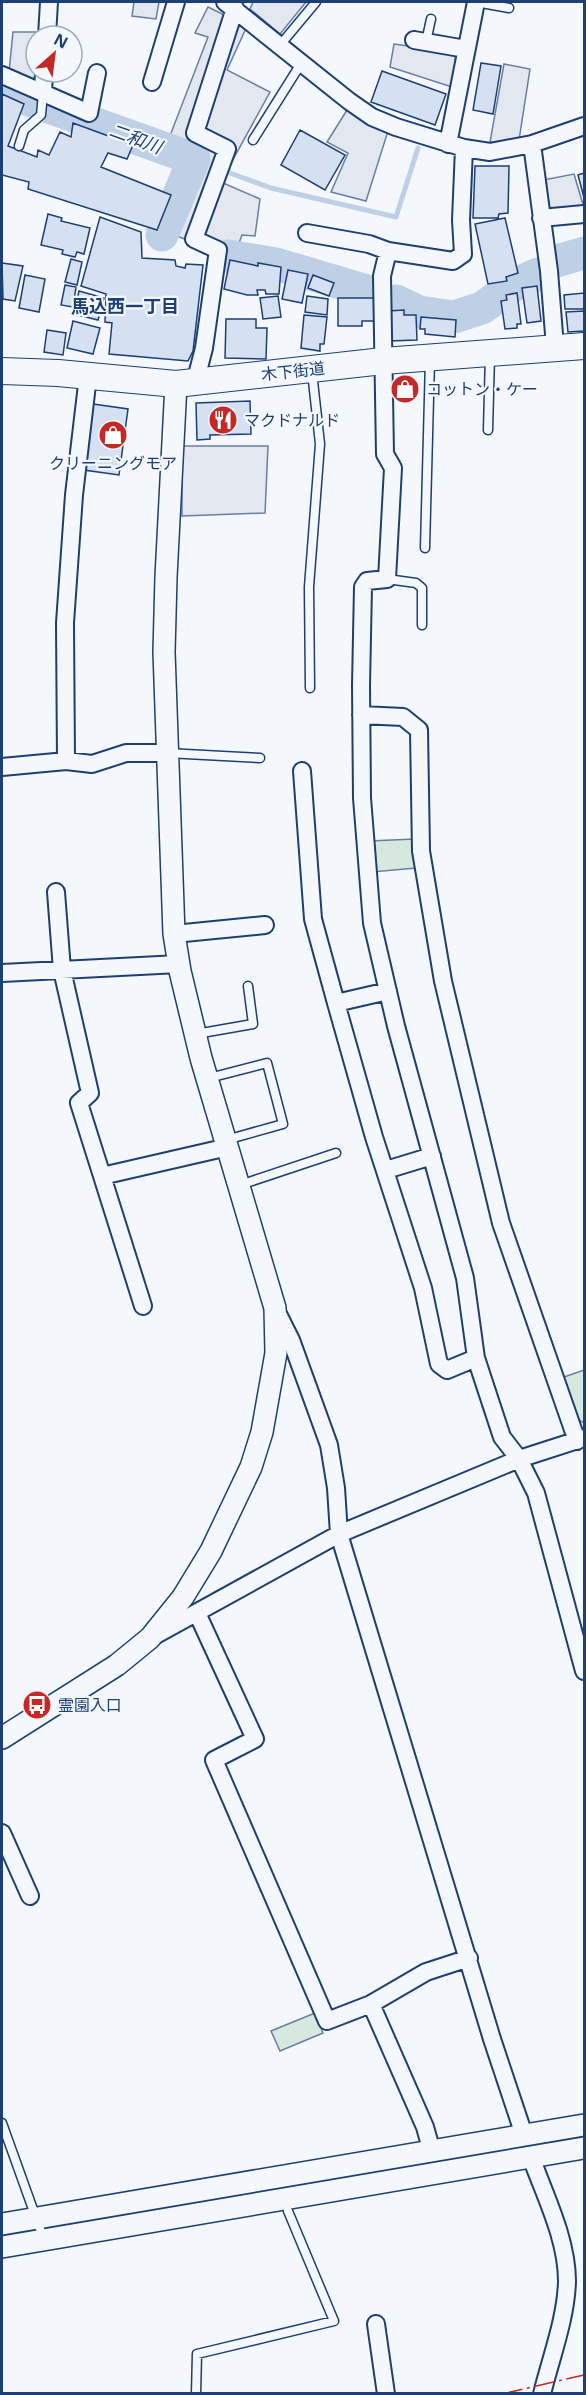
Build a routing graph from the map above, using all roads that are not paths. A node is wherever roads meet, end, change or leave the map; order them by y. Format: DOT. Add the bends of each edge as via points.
graph roads {
  1 [pos="49,2"];
  2 [pos="176,2"];
  3 [pos="316,2"];
  4 [pos="476,2"];
  5 [pos="229,3"];
  6 [pos="509,8"];
  7 [pos="430,19"];
  8 [pos="48,24"];
  9 [pos="420,41"];
  10 [pos="280,44"];
  11 [pos="466,49"];
  12 [pos="302,62"];
  13 [pos="97,73"];
  14 [pos="2,75"];
  15 [pos="152,82"];
  16 [pos="43,84"];
  17 [pos="43,93"];
  18 [pos="585,126"];
  19 [pos="253,140"];
  20 [pos="532,144"];
  21 [pos="19,146"];
  22 [pos="456,146"];
  23 [pos="585,213"];
  24 [pos="541,218"];
  25 [pos="308,233"];
  26 [pos="388,251"];
  27 [pos="585,346"];
  28 [pos="555,347"];
  29 [pos="490,352"];
  30 [pos="430,357"];
  31 [pos="383,361"];
  32 [pos="312,369"];
  33 [pos="2,371"];
  34 [pos="88,376"];
  35 [pos="186,383"];
  36 [pos="488,430"];
  37 [pos="426,548"];
  38 [pos="387,579"];
  39 [pos="422,626"];
  40 [pos="310,688"];
  41 [pos="361,715"];
  42 [pos="166,753"];
  43 [pos="260,758"];
  44 [pos="66,761"];
  45 [pos="2,767"];
  46 [pos="302,771"];
  47 [pos="56,892"];
  48 [pos="265,925"];
  49 [pos="174,934"];
  50 [pos="179,964"];
  51 [pos="62,970"];
  52 [pos="2,973"];
  53 [pos="248,986"];
  54 [pos="388,991"];
  55 [pos="336,1003"];
  56 [pos="195,1034"];
  57 [pos="207,1079"];
  58 [pos="227,1144"];
  59 [pos="336,1153"];
  60 [pos="432,1156"];
  61 [pos="386,1170"];
  62 [pos="102,1176"];
  63 [pos="239,1185"];
  64 [pos="143,1306"];
  65 [pos="275,1308"];
  66 [pos="477,1358"];
  67 [pos="581,1439"];
  68 [pos="519,1459"];
  69 [pos="339,1534"];
  70 [pos="197,1613"];
  71 [pos="150,1638"];
  72 [pos="585,1671"];
  73 [pos="2,1738"];
  74 [pos="2,1833"];
  75 [pos="30,1896"];
  76 [pos="469,1958"];
  77 [pos="371,2004"];
  78 [pos="2,2123"];
  79 [pos="585,2125"];
  80 [pos="524,2135"];
  81 [pos="585,2148"];
  82 [pos="432,2152"];
  83 [pos="531,2157"];
  84 [pos="288,2211"];
  85 [pos="37,2218"];
  86 [pos="2,2224"];
  87 [pos="44,2240"];
  88 [pos="2,2247"];
  89 [pos="376,2324"];
  90 [pos="196,2394"];
  91 [pos="386,2394"];
  92 [pos="542,2394"];
  1 -- 8 [label="street"];
  2 -- 15 [label="street"];
  3 -- 10 [label="lane"];
  4 -- 6 [label="lane"];
  4 -- 11 [label="street"];
  5 -- 10 [label="street"];
  5 -- 35 [label="street" via="195,133 227,149 194,239 218,250 204,348"];
  7 -- 9 [label="lane"];
  9 -- 11 [label="street"];
  10 -- 12 [label="street"];
  11 -- 22 [label="street"];
  12 -- 19 [label="lane"];
  12 -- 22 [label="street" via="372,117"];
  13 -- 17 [label="street" via="89,113"];
  14 -- 17 [label="street"];
  16 -- 17 [label="street"];
  17 -- 21 [label="lane" via="41,115 24,130"];
  18 -- 20 [label="street"];
  20 -- 22 [label="street" via="496,152"];
  20 -- 24 [label="street"];
  22 -- 26 [label="street" via="463,254 453,261"];
  23 -- 24 [label="street"];
  24 -- 28 [label="street"];
  25 -- 26 [label="street"];
  26 -- 31 [label="street" via="382,276"];
  27 -- 28 [label="main road, 木下街道"];
  28 -- 29 [label="main road, 木下街道"];
  29 -- 30 [label="main road, 木下街道"];
  29 -- 36 [label="lane"];
  30 -- 31 [label="main road, 木下街道"];
  30 -- 37 [label="lane"];
  31 -- 32 [label="main road, 木下街道"];
  31 -- 38 [label="street" via="385,454 393,468"];
  32 -- 35 [label="main road, 木下街道"];
  32 -- 40 [label="lane" via="320,444 309,587"];
  33 -- 34 [label="main road, 木下街道"];
  34 -- 35 [label="main road, 木下街道"];
  34 -- 44 [label="street" via="65,623"];
  35 -- 42 [label="street" via="166,577"];
  38 -- 39 [label="lane" via="416,583 422,588"];
  38 -- 41 [label="street" via="367,582 363,587"];
  41 -- 54 [label="street" via="362,798 372,923"];
  41 -- 67 [label="street" via="403,717 420,730 421,851 443,981 501,1223"];
  42 -- 43 [label="lane"];
  42 -- 44 [label="street" via="126,753 92,764"];
  42 -- 49 [label="street"];
  44 -- 45 [label="street"];
  46 -- 55 [label="street" via="313,919"];
  47 -- 51 [label="street"];
  48 -- 49 [label="street"];
  49 -- 50 [label="street"];
  50 -- 51 [label="street"];
  50 -- 56 [label="street"];
  51 -- 52 [label="street"];
  51 -- 62 [label="street" via="90,1093 79,1103"];
  53 -- 56 [label="lane" via="253,1024"];
  54 -- 55 [label="street"];
  54 -- 60 [label="street"];
  55 -- 61 [label="street"];
  56 -- 57 [label="street"];
  57 -- 58 [label="street"];
  57 -- 58 [label="lane" via="267,1063 283,1124"];
  58 -- 62 [label="street"];
  58 -- 63 [label="street"];
  59 -- 63 [label="lane"];
  60 -- 61 [label="street"];
  60 -- 66 [label="street" via="465,1278"];
  61 -- 66 [label="street" via="423,1288 439,1364 447,1370"];
  62 -- 64 [label="street"];
  63 -- 65 [label="street"];
  65 -- 69 [label="street" via="291,1340 329,1446"];
  65 -- 71 [label="street" via="276,1353 271,1390 251,1467 211,1551 183,1597"];
  66 -- 68 [label="street" via="502,1437"];
  67 -- 68 [label="street"];
  68 -- 69 [label="street"];
  68 -- 72 [label="street" via="536,1493"];
  69 -- 70 [label="street"];
  69 -- 76 [label="street"];
  70 -- 71 [label="street"];
  70 -- 77 [label="street" via="255,1739 214,1760 327,2021"];
  71 -- 73 [label="street" via="117,1665"];
  74 -- 75 [label="street"];
  76 -- 77 [label="street" via="426,1972"];
  76 -- 80 [label="street"];
  77 -- 82 [label="street" via="425,2127"];
  78 -- 85 [label="lane"];
  79 -- 80 [label="street"];
  80 -- 82 [label="street"];
  81 -- 83 [label="street"];
  82 -- 85 [label="street"];
  83 -- 87 [label="street"];
  83 -- 92 [label="street" via="564,2250 567,2281 563,2314"];
  84 -- 90 [label="lane" via="334,2321 197,2354"];
  85 -- 86 [label="street"];
  85 -- 87 [label="lane"];
  87 -- 88 [label="street"];
  89 -- 91 [label="street"];
}
